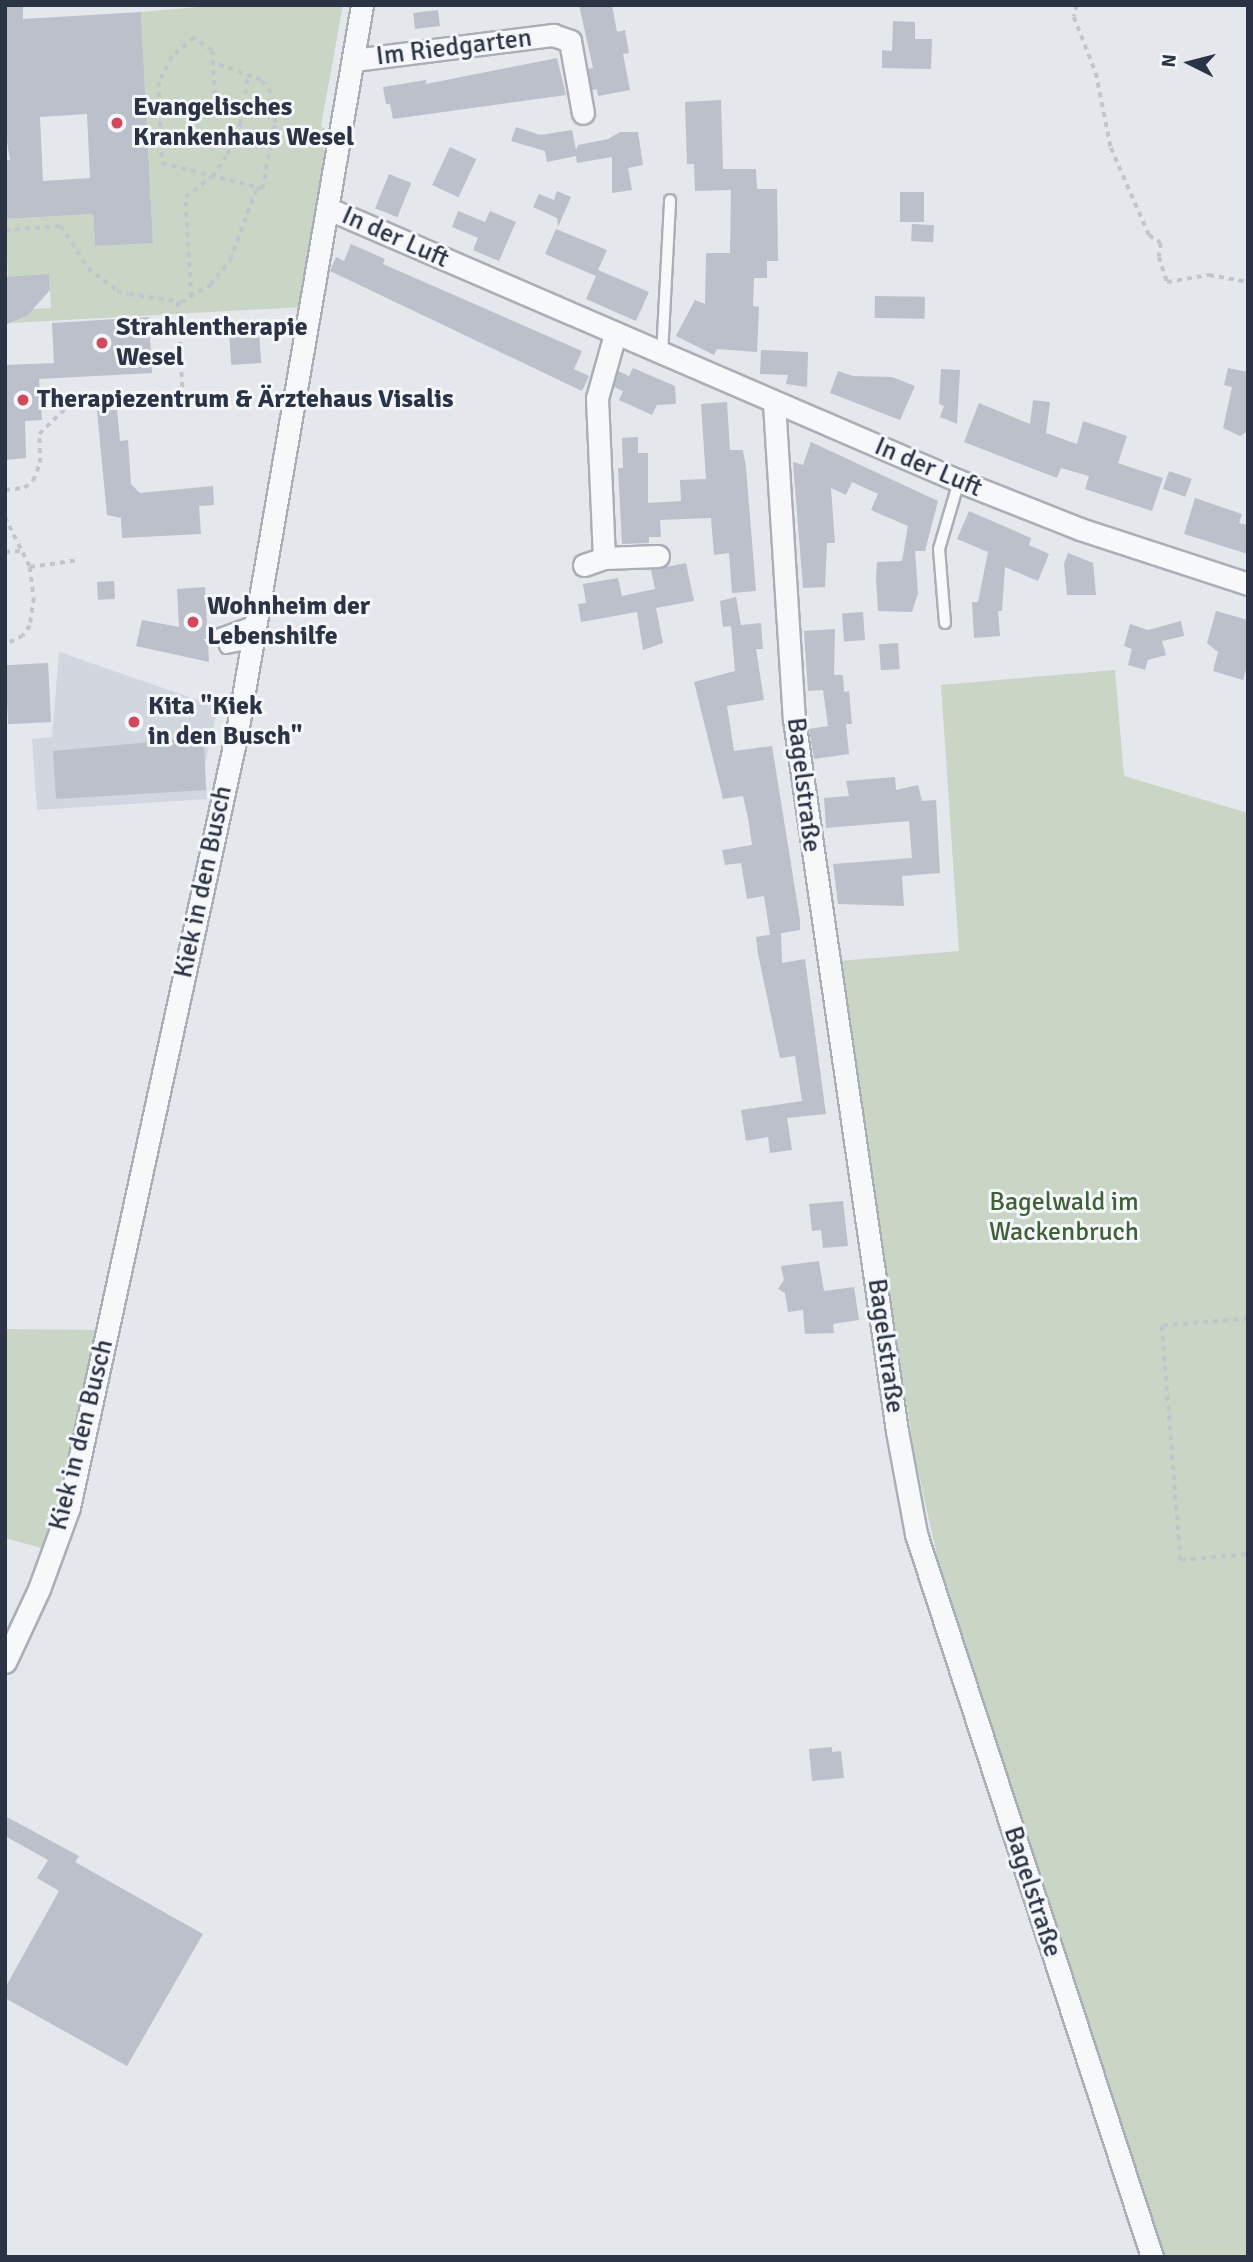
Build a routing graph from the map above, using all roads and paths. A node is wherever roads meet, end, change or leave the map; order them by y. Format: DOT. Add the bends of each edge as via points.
graph roads {
  1 [pos="362,5"];
  2 [pos="1077,5"];
  3 [pos="354,60"];
  4 [pos="213,63"];
  5 [pos="248,76"];
  6 [pos="245,103"];
  7 [pos="215,105"];
  8 [pos="158,108"];
  9 [pos="583,113"];
  10 [pos="212,177"];
  11 [pos="257,187"];
  12 [pos="670,200"];
  13 [pos="329,209"];
  14 [pos="5,230"];
  15 [pos="1248,282"];
  16 [pos="191,297"];
  17 [pos="178,302"];
  18 [pos="615,334"];
  19 [pos="662,355"];
  20 [pos="183,398"];
  21 [pos="774,403"];
  22 [pos="69,405"];
  23 [pos="959,481"];
  24 [pos="5,490"];
  25 [pos="5,517"];
  26 [pos="22,551"];
  27 [pos="5,552"];
  28 [pos="658,556"];
  29 [pos="604,558"];
  30 [pos="78,560"];
  31 [pos="584,565"];
  32 [pos="30,567"];
  33 [pos="1248,584"];
  34 [pos="256,621"];
  35 [pos="945,624"];
  36 [pos="252,643"];
  37 [pos="5,645"];
  38 [pos="1248,1319"];
  39 [pos="1248,1554"];
  40 [pos="5,1661"];
  41 [pos="1152,2257"];
  1 -- 3 [label="street, Kiek in den Busch"];
  2 -- 15 [label="path" via="1073,17 1096,73 1111,148 1149,235 1161,243 1158,257 1167,282 1209,275"];
  3 -- 9 [label="street, Im Riedgarten" via="552,27 570,41"];
  3 -- 13 [label="street, Kiek in den Busch"];
  4 -- 5 [label="path"];
  4 -- 7 [label="path"];
  4 -- 8 [label="path" via="212,51 194,38 185,45 162,75"];
  5 -- 6 [label="path"];
  5 -- 11 [label="path" via="266,85 275,112 266,174 262,189"];
  6 -- 7 [label="path"];
  6 -- 10 [label="path" via="236,135"];
  7 -- 8 [label="path"];
  8 -- 10 [label="path" via="162,163"];
  10 -- 11 [label="path"];
  10 -- 16 [label="path" via="185,197"];
  11 -- 16 [label="path" via="230,260 210,285"];
  12 -- 19 [label="lane"];
  13 -- 18 [label="street, In der Luft"];
  13 -- 34 [label="street, Kiek in den Busch"];
  14 -- 17 [label="path" via="61,226 80,260 117,291"];
  16 -- 17 [label="path"];
  17 -- 20 [label="path"];
  18 -- 19 [label="street, In der Luft"];
  18 -- 29 [label="street" via="597,398"];
  19 -- 21 [label="street, In der Luft"];
  21 -- 23 [label="street, In der Luft"];
  21 -- 41 [label="street, Bagelstraße" via="797,744 916,1534"];
  22 -- 24 [label="path" via="39,434 40,463 33,481 24,488"];
  23 -- 33 [label="street, In der Luft" via="1080,529"];
  23 -- 35 [label="lane" via="939,549"];
  25 -- 26 [label="path"];
  26 -- 27 [label="path"];
  26 -- 32 [label="path"];
  28 -- 29 [label="street"];
  29 -- 31 [label="street"];
  30 -- 32 [label="path"];
  32 -- 37 [label="path" via="34,598 30,626 23,636"];
  34 -- 36 [label="street, Kiek in den Busch"];
  34 -- 36 [label="lane" via="219,634 226,648"];
  36 -- 40 [label="street, Kiek in den Busch" via="69,1507"];
  38 -- 39 [label="path" via="1163,1326 1181,1560"];
}
